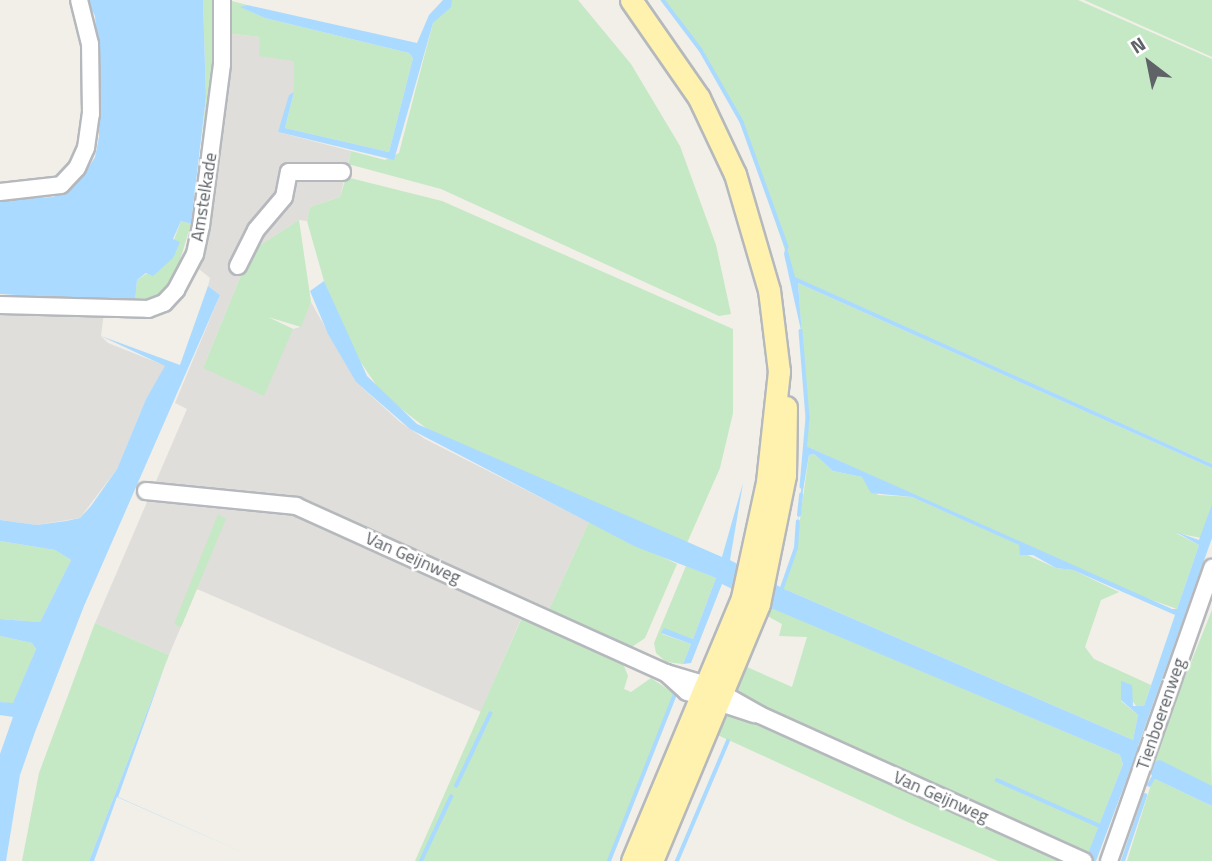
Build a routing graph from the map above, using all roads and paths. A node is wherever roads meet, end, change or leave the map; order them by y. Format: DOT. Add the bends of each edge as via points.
graph roads {
  1 [pos="79,0"];
  2 [pos="222,0"];
  3 [pos="631,0"];
  4 [pos="342,172"];
  5 [pos="0,192"];
  6 [pos="239,267"];
  7 [pos="0,305"];
  8 [pos="146,491"];
  9 [pos="1212,568"];
  10 [pos="712,695"];
  11 [pos="1082,860"];
  12 [pos="632,861"];
  13 [pos="652,861"];
  14 [pos="1110,861"];
  1 -- 5 [label="street" via="90,44 91,114 86,148 61,185"];
  2 -- 7 [label="street, Amstelkade" via="222,64 201,226 195,254 176,290 164,303 148,309"];
  3 -- 10 [label="main road" via="682,70 736,174 760,250 779,370 761,562"];
  4 -- 6 [label="street" via="289,172 284,197 256,230"];
  8 -- 10 [label="street, Van Geijnweg" via="296,506"];
  9 -- 14 [label="street, Tienboerenweg"];
  10 -- 11 [label="street, Van Geijnweg"];
  10 -- 12 [label="main road"];
  10 -- 13 [label="main road"];
}
